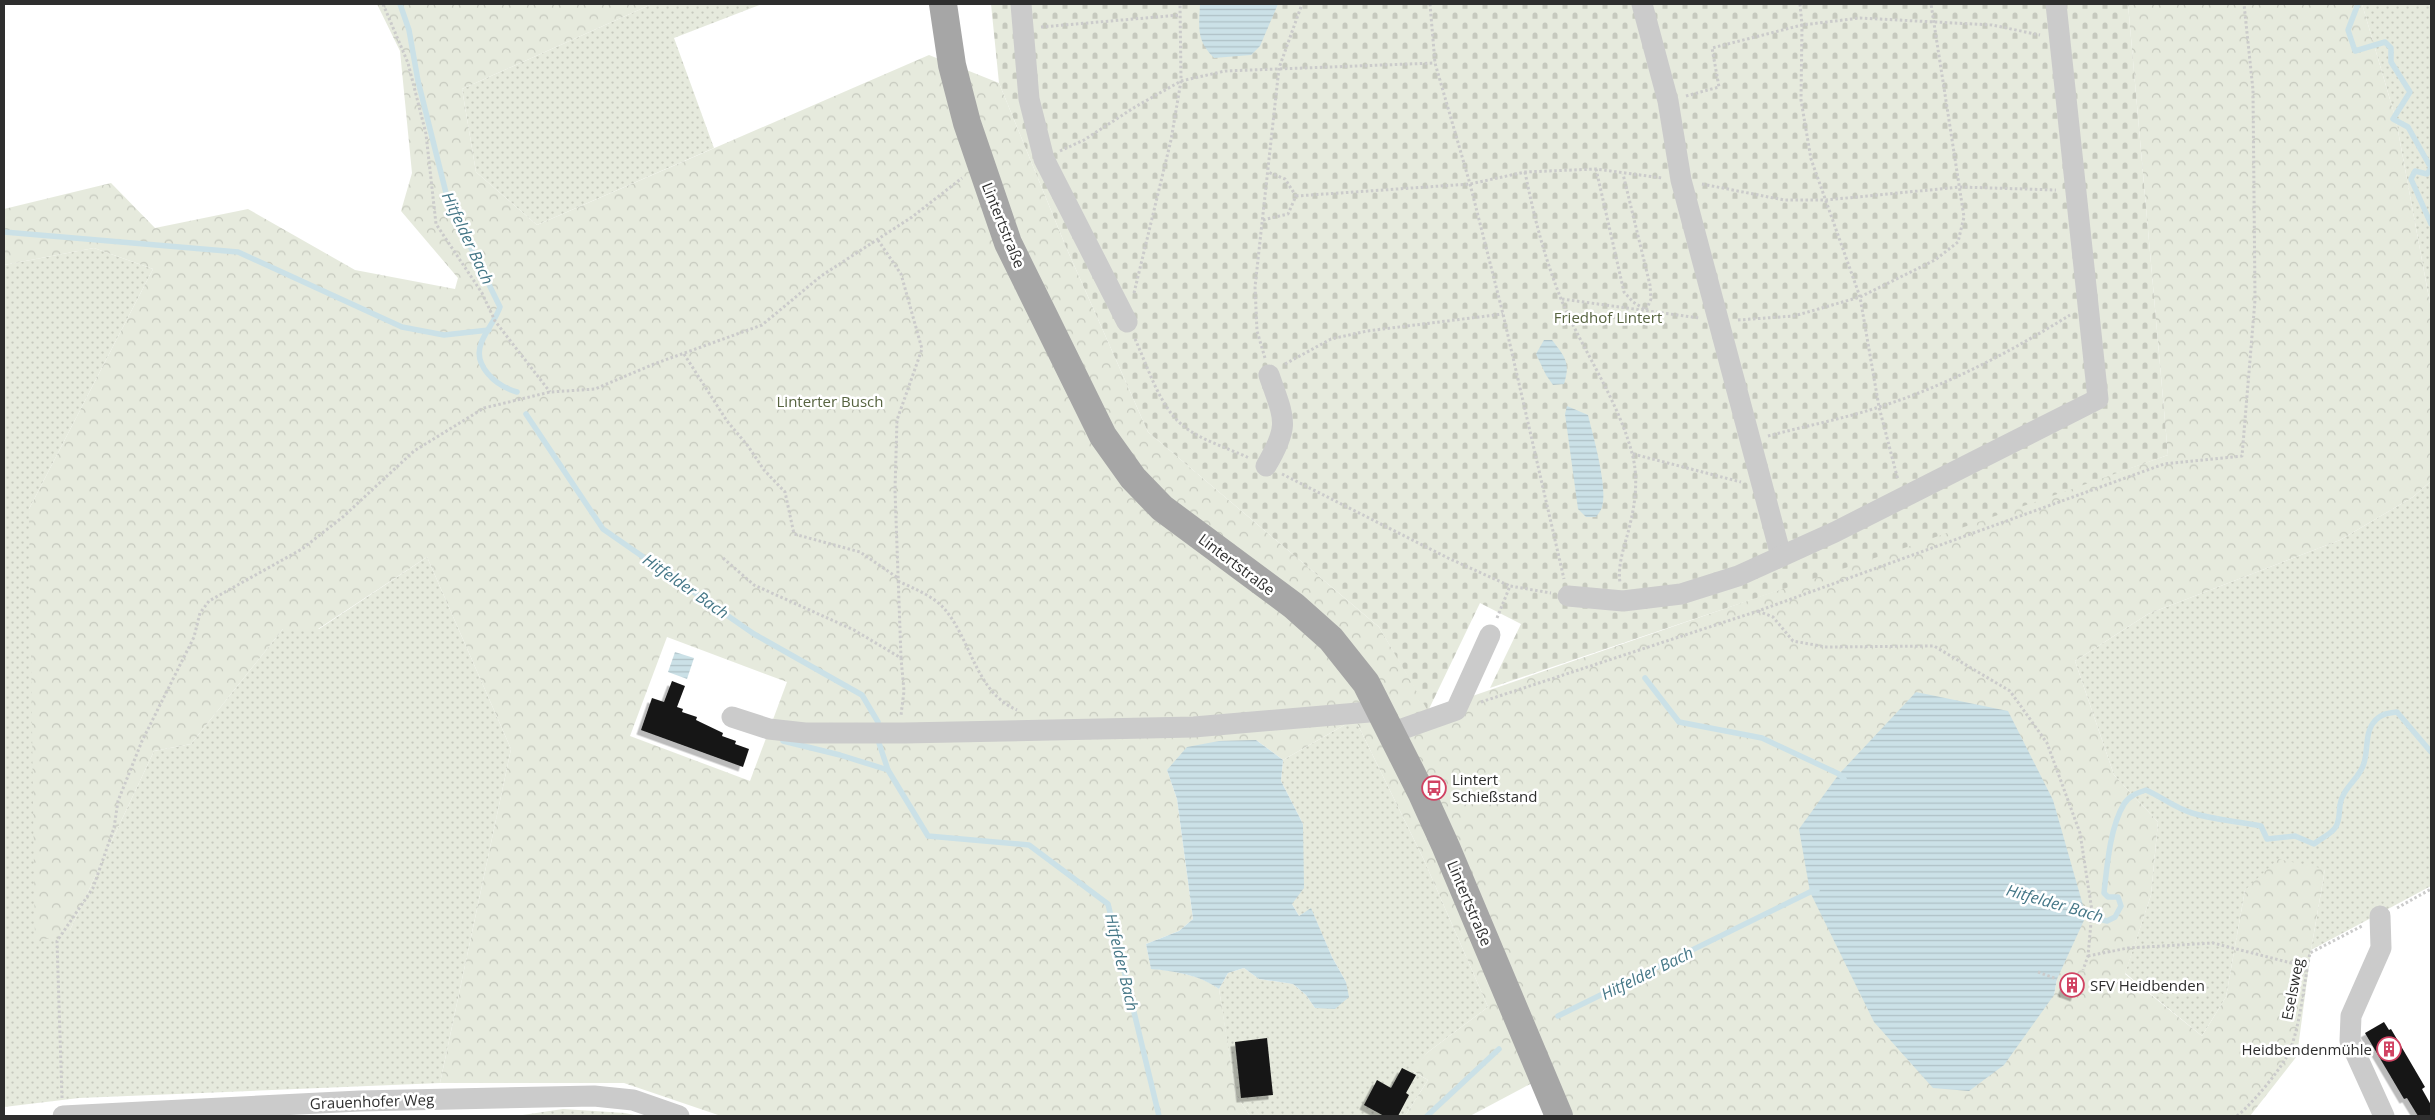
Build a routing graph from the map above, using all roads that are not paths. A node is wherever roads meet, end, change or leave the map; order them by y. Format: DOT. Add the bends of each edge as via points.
graph roads {
  1 [pos="943,4"];
  2 [pos="1021,4"];
  3 [pos="1642,4"];
  4 [pos="2056,4"];
  5 [pos="1127,322"];
  6 [pos="1270,375"];
  7 [pos="1266,466"];
  8 [pos="1781,556"];
  9 [pos="1568,596"];
  10 [pos="1490,634"];
  11 [pos="732,717"];
  12 [pos="1386,722"];
  13 [pos="2380,916"];
  14 [pos="260,1110"];
  15 [pos="62,1111"];
  16 [pos="679,1116"];
  17 [pos="1559,1116"];
  18 [pos="2384,1116"];
  1 -- 12 [label="main road, Lintertstraße" via="952,65 982,171 1008,242 1103,436 1133,478 1162,508 1294,606 1331,639 1366,683"];
  2 -- 5 [label="street" via="1029,99 1044,159"];
  3 -- 8 [label="street" via="1668,101 1681,180"];
  4 -- 8 [label="street" via="2098,399"];
  6 -- 7 [label="street" via="1284,418 1281,441"];
  8 -- 9 [label="street" via="1738,576 1681,594 1623,601"];
  10 -- 12 [label="street" via="1456,710"];
  11 -- 12 [label="street" via="769,729 805,733"];
  12 -- 17 [label="main road, Lintertstraße" via="1446,847"];
  13 -- 18 [label="street" via="2381,948 2352,1016 2350,1041"];
  14 -- 15 [label="street, Grauenhofer Weg"];
  14 -- 16 [label="street, Grauenhofer Weg" via="388,1099 594,1096 634,1100"];
}
